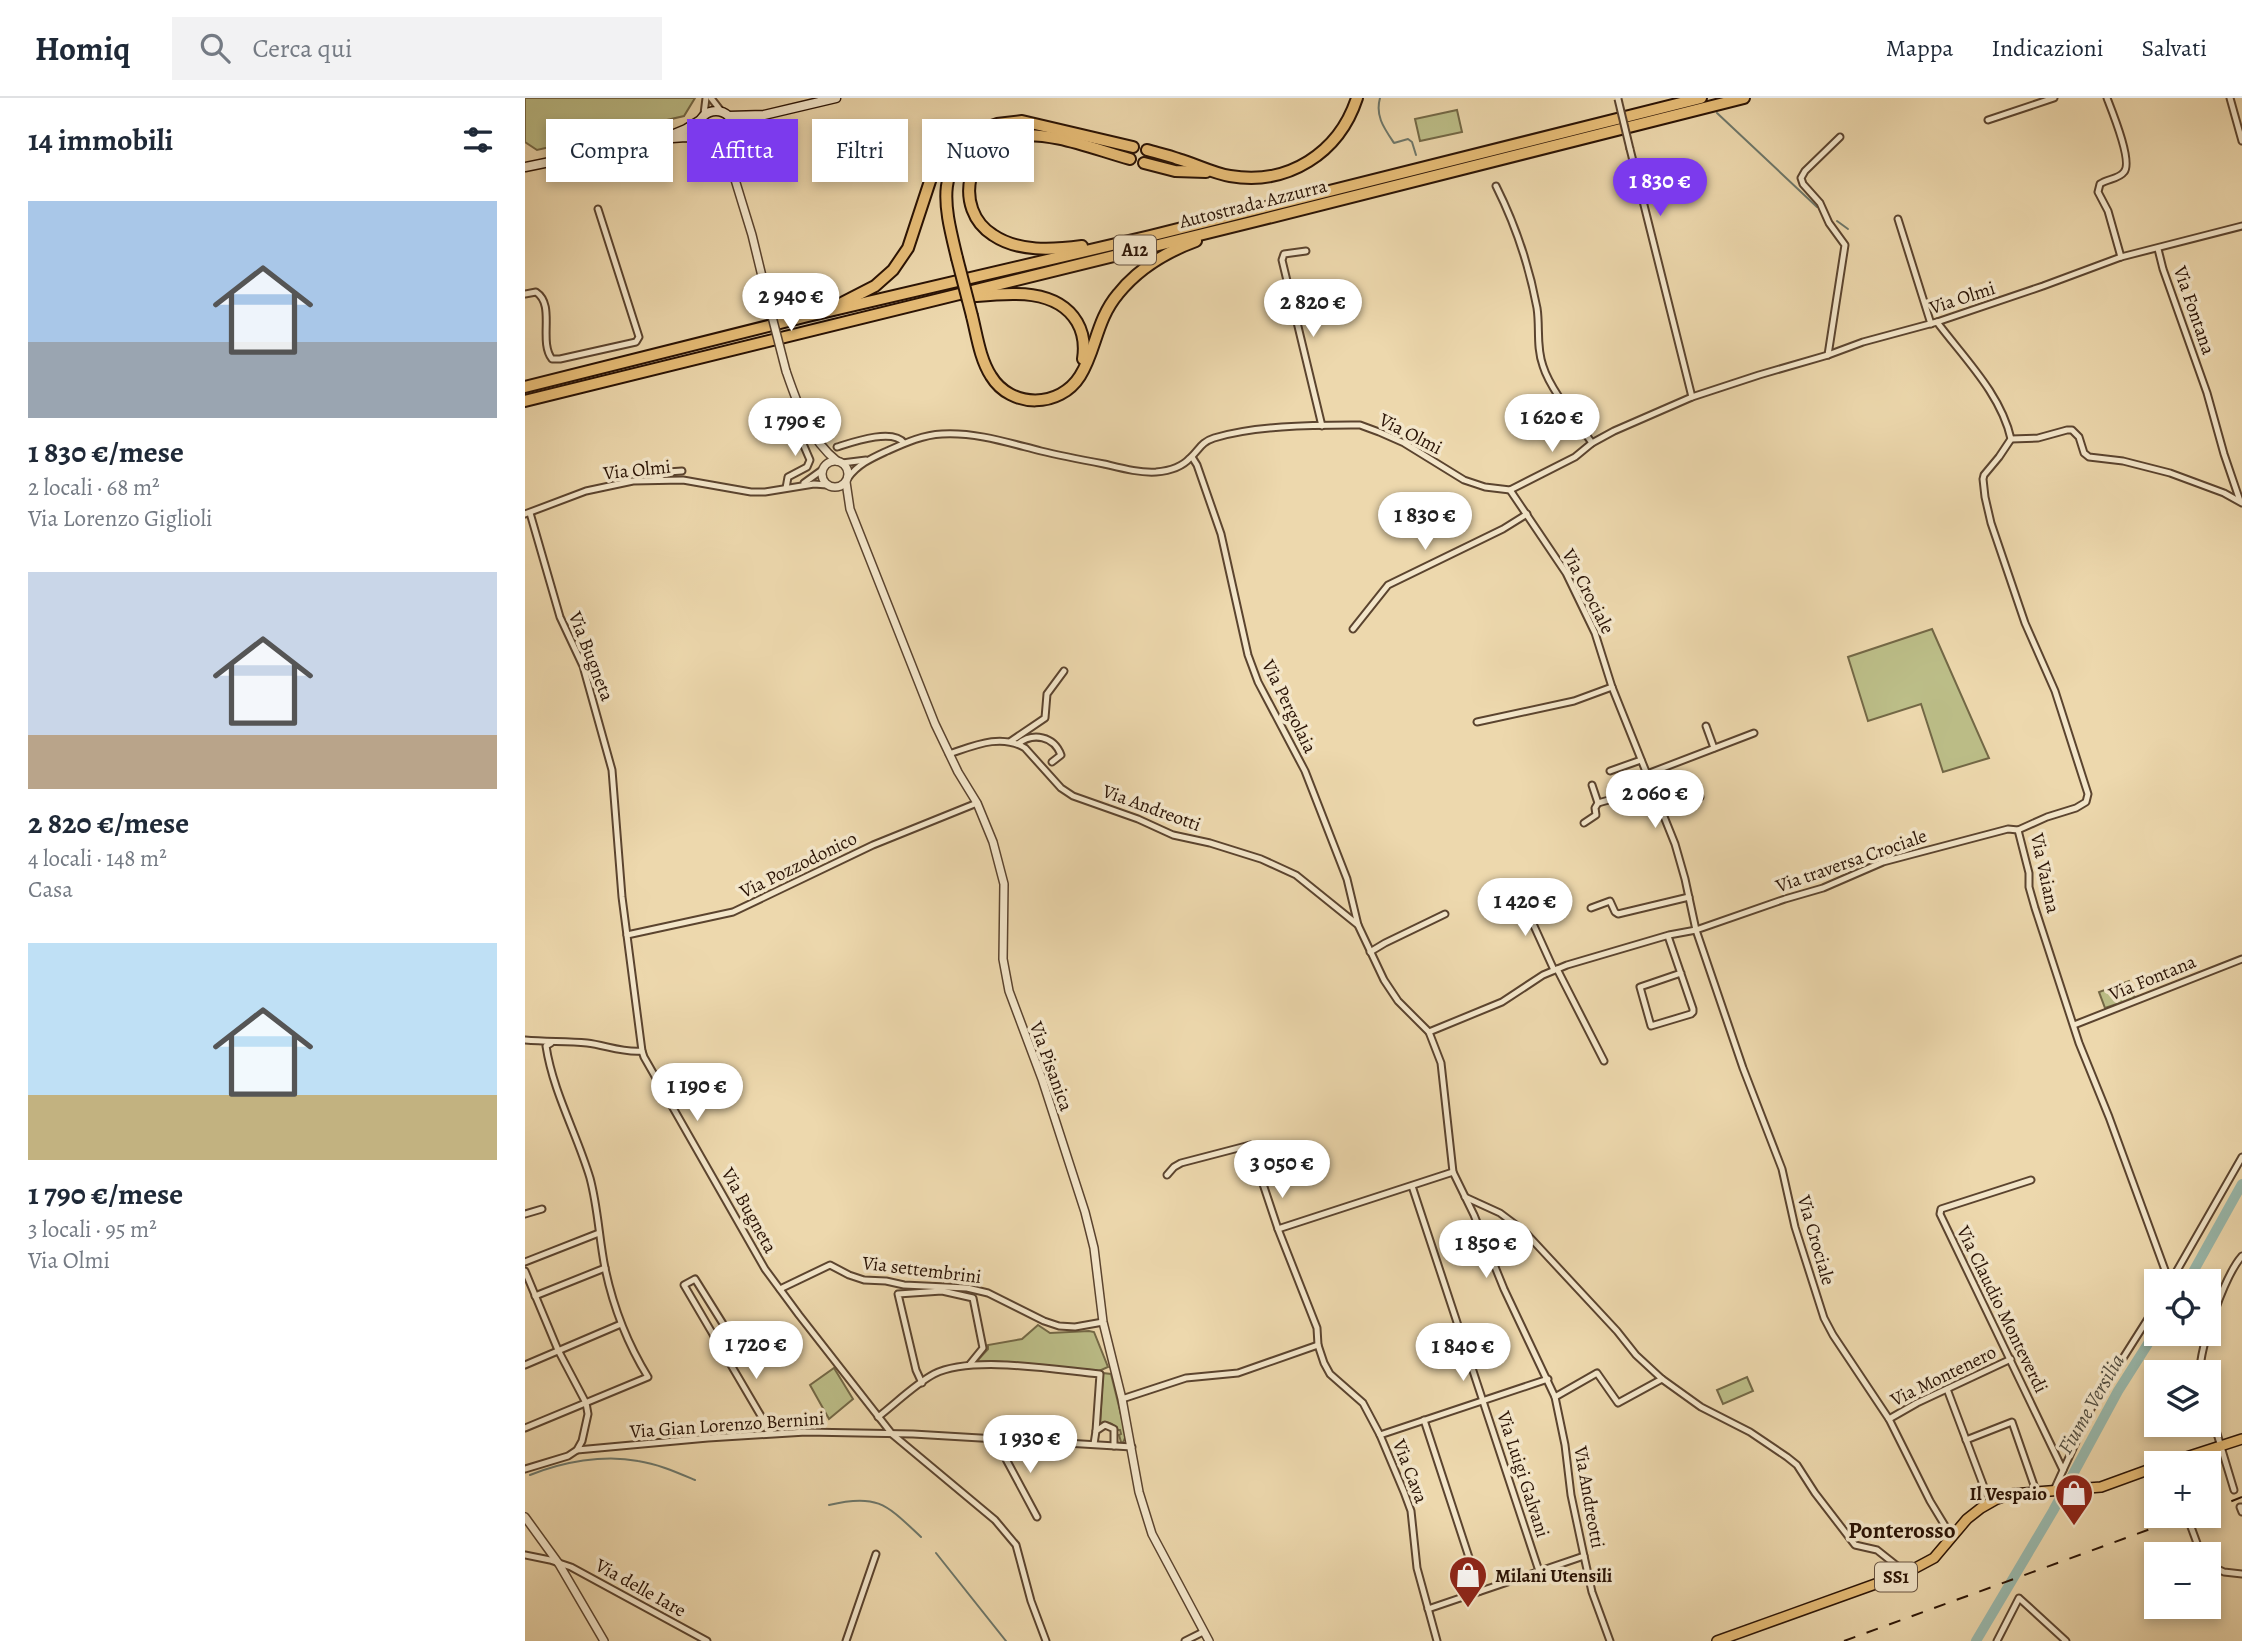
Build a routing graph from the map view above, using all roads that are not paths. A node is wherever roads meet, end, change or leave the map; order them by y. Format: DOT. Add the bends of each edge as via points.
graph roads {
  1 [pos="706,98"];
  2 [pos="711,98"];
  3 [pos="836,98"];
  4 [pos="1357,98"];
  5 [pos="1618,98"];
  6 [pos="1701,98"];
  7 [pos="1744,98"];
  8 [pos="2054,98"];
  9 [pos="2107,98"];
  10 [pos="2239,98"];
  11 [pos="2230,99"];
  12 [pos="725,113"];
  13 [pos="764,115"];
  14 [pos="702,118"];
  15 [pos="730,119"];
  16 [pos="755,119"];
  17 [pos="1988,120"];
  18 [pos="1045,131"];
  19 [pos="673,135"];
  20 [pos="1840,137"];
  21 [pos="2242,141"];
  22 [pos="1133,147"];
  23 [pos="1147,150"];
  24 [pos="1130,159"];
  25 [pos="546,163"];
  26 [pos="1143,163"];
  27 [pos="525,167"];
  28 [pos="1217,172"];
  29 [pos="736,182"];
  30 [pos="1496,186"];
  31 [pos="598,209"];
  32 [pos="1898,219"];
  33 [pos="1257,221"];
  34 [pos="2242,226"];
  35 [pos="1150,236"];
  36 [pos="2158,249"];
  37 [pos="1306,251"];
  38 [pos="2121,257"];
  39 [pos="525,294"];
  40 [pos="932,300"];
  41 [pos="973,315"];
  42 [pos="808,316"];
  43 [pos="1934,323"];
  44 [pos="1828,355"];
  45 [pos="525,387"];
  46 [pos="1692,397"];
  47 [pos="525,401"];
  48 [pos="791,416"];
  49 [pos="1322,426"];
  50 [pos="2011,439"];
  51 [pos="819,443"];
  52 [pos="904,443"];
  53 [pos="1592,443"];
  54 [pos="837,447"];
  55 [pos="1192,457"];
  56 [pos="870,459"];
  57 [pos="840,462"];
  58 [pos="823,468"];
  59 [pos="682,471"];
  60 [pos="653,480"];
  61 [pos="847,480"];
  62 [pos="798,486"];
  63 [pos="830,486"];
  64 [pos="786,488"];
  65 [pos="1510,490"];
  66 [pos="2241,502"];
  67 [pos="850,509"];
  68 [pos="527,514"];
  69 [pos="1527,514"];
  70 [pos="1353,629"];
  71 [pos="1064,671"];
  72 [pos="1612,687"];
  73 [pos="1477,722"];
  74 [pos="1706,726"];
  75 [pos="1754,733"];
  76 [pos="1011,741"];
  77 [pos="1018,744"];
  78 [pos="1714,748"];
  79 [pos="949,754"];
  80 [pos="1641,760"];
  81 [pos="1052,762"];
  82 [pos="1610,771"];
  83 [pos="1647,774"];
  84 [pos="1592,785"];
  85 [pos="1652,788"];
  86 [pos="1700,797"];
  87 [pos="977,803"];
  88 [pos="1598,803"];
  89 [pos="1662,811"];
  90 [pos="1584,823"];
  91 [pos="2018,830"];
  92 [pos="1520,895"];
  93 [pos="1689,897"];
  94 [pos="1591,908"];
  95 [pos="1445,914"];
  96 [pos="1358,925"];
  97 [pos="1696,930"];
  98 [pos="627,935"];
  99 [pos="1668,936"];
  100 [pos="1370,952"];
  101 [pos="2242,959"];
  102 [pos="1555,969"];
  103 [pos="1681,973"];
  104 [pos="2074,1025"];
  105 [pos="1429,1032"];
  106 [pos="525,1040"];
  107 [pos="551,1043"];
  108 [pos="642,1051"];
  109 [pos="1605,1061"];
  110 [pos="2242,1157"];
  111 [pos="1453,1172"];
  112 [pos="1167,1175"];
  113 [pos="2031,1180"];
  114 [pos="1412,1186"];
  115 [pos="1465,1197"];
  116 [pos="542,1209"];
  117 [pos="525,1214"];
  118 [pos="1278,1229"];
  119 [pos="599,1233"];
  120 [pos="2242,1256"];
  121 [pos="525,1262"];
  122 [pos="605,1268"];
  123 [pos="2165,1269"];
  124 [pos="2177,1269"];
  125 [pos="525,1271"];
  126 [pos="781,1289"];
  127 [pos="535,1296"];
  128 [pos="1103,1322"];
  129 [pos="621,1324"];
  130 [pos="2144,1325"];
  131 [pos="718,1343"];
  132 [pos="1318,1345"];
  133 [pos="558,1350"];
  134 [pos="2011,1359"];
  135 [pos="2203,1360"];
  136 [pos="970,1364"];
  137 [pos="525,1365"];
  138 [pos="1548,1379"];
  139 [pos="1662,1379"];
  140 [pos="922,1383"];
  141 [pos="1947,1389"];
  142 [pos="1555,1398"];
  143 [pos="1122,1399"];
  144 [pos="1483,1400"];
  145 [pos="586,1403"];
  146 [pos="879,1417"];
  147 [pos="1889,1419"];
  148 [pos="1424,1420"];
  149 [pos="525,1428"];
  150 [pos="1096,1431"];
  151 [pos="771,1433"];
  152 [pos="892,1434"];
  153 [pos="1380,1435"];
  154 [pos="2217,1437"];
  155 [pos="2242,1438"];
  156 [pos="999,1439"];
  157 [pos="1966,1440"];
  158 [pos="1094,1444"];
  159 [pos="1114,1446"];
  160 [pos="2220,1446"];
  161 [pos="1132,1447"];
  162 [pos="577,1450"];
  163 [pos="2205,1451"];
  164 [pos="525,1469"];
  165 [pos="2063,1470"];
  166 [pos="2144,1471"];
  167 [pos="2056,1490"];
  168 [pos="2234,1490"];
  169 [pos="2036,1491"];
  170 [pos="1990,1503"];
  171 [pos="525,1517"];
  172 [pos="1037,1517"];
  173 [pos="1954,1535"];
  174 [pos="876,1554"];
  175 [pos="525,1556"];
  176 [pos="1584,1556"];
  177 [pos="559,1563"];
  178 [pos="1539,1571"];
  179 [pos="2221,1571"];
  180 [pos="1906,1573"];
  181 [pos="2242,1574"];
  182 [pos="1480,1591"];
  183 [pos="1428,1609"];
  184 [pos="1203,1632"];
  185 [pos="604,1641"];
  186 [pos="706,1641"];
  187 [pos="846,1641"];
  188 [pos="1046,1641"];
  189 [pos="1185,1641"];
  190 [pos="1209,1641"];
  191 [pos="1437,1641"];
  192 [pos="1610,1641"];
  193 [pos="1717,1641"];
  194 [pos="1997,1641"];
  195 [pos="2066,1641"];
  1 -- 14 [label="street"];
  2 -- 12 [label="street"];
  3 -- 13 [label="main road"];
  4 -- 28 [label="highway" via="1340,134 1309,162 1268,177"];
  5 -- 46 [label="street, bridge"];
  6 -- 35 [label="highway, Autostrada Azzurra / A12"];
  7 -- 33 [label="highway, Autostrada Azzurra / A12"];
  8 -- 17 [label="street"];
  9 -- 38 [label="street" via="2127,166 2119,176 2100,184 2098,191"];
  10 -- 11 [label="street"];
  11 -- 21 [label="street"];
  12 -- 13 [label="main road"];
  12 -- 14 [label="main road" via="715,110"];
  12 -- 15 [label="main road"];
  13 -- 16 [label="main road"];
  14 -- 19 [label="main road"];
  18 -- 22 [label="highway"];
  18 -- 24 [label="highway"];
  18 -- 35 [label="highway" via="1007,138 976,162 970,196 986,229 1002,240 1035,248 1069,248"];
  18 -- 41 [label="highway, bridge" via="1019,125 999,128 974,141 949,174 948,220"];
  18 -- 42 [label="highway" via="1022,121 1005,122 956,144 933,172 908,248 893,270 865,292"];
  20 -- 44 [label="street" via="1801,178 1845,245"];
  23 -- 28 [label="highway"];
  25 -- 27 [label="main road"];
  26 -- 28 [label="highway" via="1175,171"];
  29 -- 51 [label="street, Via Pisanica, bridge" via="786,371"];
  30 -- 53 [label="street" via="1512,222 1538,310 1542,366"];
  31 -- 39 [label="street" via="639,337 636,342 552,359 547,350 542,296"];
  32 -- 43 [label="street"];
  33 -- 40 [label="highway, Autostrada Azzurra / A12"];
  33 -- 41 [label="highway" via="1188,244 1139,273 1103,318 1080,377 1051,399 1023,400 999,387 985,365"];
  34 -- 36 [label="street, Via Olmi"];
  35 -- 42 [label="highway, Autostrada Azzurra / A12"];
  36 -- 38 [label="street, Via Olmi"];
  36 -- 66 [label="street, Via Fontana"];
  37 -- 49 [label="street" via="1284,254 1282,260"];
  38 -- 43 [label="street, Via Olmi"];
  40 -- 41 [label="highway" via="1008,294 1054,302 1068,311 1080,330 1085,349 1080,369 1068,385 1049,395 1029,398 1011,391 989,365"];
  40 -- 47 [label="highway, Autostrada Azzurra / A12"];
  42 -- 45 [label="highway, Autostrada Azzurra / A12"];
  43 -- 44 [label="street, Via Olmi"];
  43 -- 50 [label="street" via="1987,388"];
  44 -- 46 [label="street, Via Olmi"];
  46 -- 53 [label="street, Via Olmi"];
  48 -- 64 [label="street" via="810,460 807,467 788,477"];
  49 -- 55 [label="street, Via Olmi" via="1213,438"];
  49 -- 65 [label="street, Via Olmi" via="1360,425 1404,443 1464,480"];
  50 -- 66 [label="street" via="2072,430 2089,457 2170,472"];
  50 -- 91 [label="street, Via Vaiana" via="1984,475 1985,496 2025,623 2055,691 2088,794 2086,802 2076,808"];
  51 -- 57 [label="street, Via Pisanica"];
  51 -- 58 [label="street, Via Pisanica"];
  52 -- 54 [label="street" via="895,436"];
  52 -- 55 [label="street, Via Olmi" via="943,434 970,434 1147,472 1174,468"];
  52 -- 56 [label="street, Via Olmi"];
  53 -- 65 [label="street, Via Olmi" via="1575,457"];
  55 -- 96 [label="street, Via Pergolaia" via="1221,534 1248,654 1305,771 1339,856"];
  56 -- 57 [label="street, Via Olmi"];
  56 -- 61 [label="street, Via Olmi"];
  57 -- 58 [label="street"];
  57 -- 61 [label="street, Via Pisanica" via="848,470"];
  58 -- 62 [label="street, Via Olmi"];
  58 -- 63 [label="street, Via Pisanica" via="822,477"];
  59 -- 60 [label="street"];
  60 -- 64 [label="street, Via Olmi" via="683,480 751,492"];
  60 -- 68 [label="street, Via Olmi" via="586,491"];
  61 -- 63 [label="street" via="840,487"];
  61 -- 67 [label="street, Via Pisanica"];
  62 -- 63 [label="street, Via Olmi"];
  62 -- 64 [label="street, Via Olmi"];
  63 -- 67 [label="street, Via Pisanica"];
  65 -- 69 [label="street, Via Crociale"];
  67 -- 79 [label="street, Via Pisanica"];
  68 -- 98 [label="street, Via Bugneta" via="560,617 583,666 609,758"];
  69 -- 70 [label="street" via="1388,585"];
  69 -- 72 [label="street, Via Crociale" via="1581,600"];
  71 -- 76 [label="street" via="1047,694 1045,718"];
  72 -- 73 [label="street" via="1574,701"];
  72 -- 80 [label="street, Via Crociale"];
  74 -- 78 [label="street"];
  75 -- 78 [label="street"];
  76 -- 77 [label="street, Via Andreotti"];
  76 -- 79 [label="street, Via Andreotti" via="978,744"];
  77 -- 81 [label="street" via="1025,738 1046,738 1060,751"];
  77 -- 96 [label="street, Via Andreotti" via="1073,796 1173,835 1282,867"];
  78 -- 83 [label="street"];
  79 -- 87 [label="street, Via Pisanica"];
  80 -- 82 [label="street"];
  80 -- 83 [label="street, Via Crociale"];
  83 -- 85 [label="street, Via Crociale"];
  84 -- 88 [label="street"];
  85 -- 88 [label="street"];
  85 -- 89 [label="street, Via Crociale"];
  86 -- 89 [label="street"];
  87 -- 98 [label="street, Via Pozzodonico" via="873,845 733,912"];
  87 -- 128 [label="street, Via Pisanica" via="1002,873 1003,959 1009,991 1085,1212"];
  88 -- 90 [label="street" via="1596,815"];
  89 -- 93 [label="street, Via Crociale"];
  91 -- 97 [label="street, Via traversa Crociale" via="1883,862 1823,888"];
  91 -- 104 [label="street, Via Vaiana" via="2029,887"];
  92 -- 102 [label="street"];
  93 -- 94 [label="street" via="1618,914 1610,901"];
  93 -- 97 [label="street, Via Crociale"];
  95 -- 100 [label="street"];
  96 -- 100 [label="street, Via Andreotti"];
  97 -- 99 [label="street"];
  97 -- 147 [label="street, Via Crociale" via="1781,1169 1824,1318"];
  98 -- 108 [label="street, Via Bugneta"];
  99 -- 102 [label="street"];
  99 -- 103 [label="street"];
  100 -- 105 [label="street, Via Andreotti" via="1398,1001"];
  101 -- 104 [label="street, Via Fontana"];
  102 -- 105 [label="street" via="1502,1002"];
  102 -- 109 [label="street"];
  103 -- 103 [label="street" via="1693,1013 1651,1026 1640,987"];
  104 -- 123 [label="street, Via Vaiana"];
  105 -- 111 [label="street, Via Andreotti" via="1441,1063"];
  106 -- 107 [label="street"];
  107 -- 108 [label="street"];
  107 -- 119 [label="street" via="546,1050 589,1177"];
  108 -- 126 [label="street, Via Bugneta" via="759,1260"];
  110 -- 124 [label="street"];
  111 -- 114 [label="street"];
  111 -- 115 [label="street, Via Andreotti"];
  112 -- 118 [label="street, Via Cava" via="1181,1163 1250,1145"];
  113 -- 134 [label="street, Via Claudio Monteverdi" via="1941,1209 1940,1214"];
  114 -- 118 [label="street"];
  114 -- 144 [label="street, Via Luigi Galvani"];
  115 -- 138 [label="street, Via Andreotti"];
  115 -- 139 [label="street" via="1500,1213 1524,1231"];
  116 -- 117 [label="street"];
  118 -- 132 [label="street, Via Cava" via="1317,1328"];
  119 -- 121 [label="street"];
  119 -- 122 [label="street"];
  120 -- 135 [label="street" via="2222,1290"];
  122 -- 127 [label="street"];
  122 -- 129 [label="street"];
  125 -- 127 [label="street"];
  126 -- 128 [label="street, Via settembrini" via="830,1265 865,1280 988,1293 1059,1326"];
  126 -- 146 [label="street, Via Bugneta"];
  127 -- 133 [label="street"];
  128 -- 143 [label="street, Via Pisanica"];
  129 -- 133 [label="street"];
  129 -- 145 [label="street" via="647,1377"];
  130 -- 165 [label="street" via="2089,1413"];
  131 -- 131 [label="street" via="725,1327 695,1279 684,1285"];
  131 -- 151 [label="street"];
  132 -- 143 [label="street" via="1238,1373 1187,1378"];
  132 -- 153 [label="street, Via Cava" via="1330,1374 1363,1403"];
  133 -- 137 [label="street"];
  133 -- 145 [label="street"];
  134 -- 141 [label="street, Via Montenero"];
  134 -- 165 [label="street, Via Claudio Monteverdi"];
  136 -- 140 [label="street" via="934,1374"];
  136 -- 140 [label="street" via="983,1348 973,1298 942,1291 898,1294"];
  136 -- 150 [label="street" via="1100,1374"];
  138 -- 142 [label="street, Via Andreotti"];
  138 -- 144 [label="street, Via Cava"];
  139 -- 142 [label="street" via="1618,1404 1597,1373"];
  139 -- 180 [label="street" via="1787,1457 1855,1545 1877,1550"];
  140 -- 146 [label="street"];
  141 -- 147 [label="street, Via Montenero"];
  141 -- 157 [label="street"];
  142 -- 176 [label="street, Via Andreotti"];
  143 -- 161 [label="street, Via Pisanica"];
  144 -- 148 [label="street, Via Cava"];
  144 -- 178 [label="street, Via Luigi Galvani"];
  145 -- 149 [label="street"];
  145 -- 162 [label="street" via="586,1430"];
  146 -- 152 [label="street, Via Bugneta"];
  147 -- 173 [label="street, Via Crociale" via="1930,1501"];
  148 -- 153 [label="street, Via Cava"];
  148 -- 182 [label="street"];
  150 -- 158 [label="street"];
  150 -- 159 [label="street" via="1112,1426"];
  151 -- 152 [label="street, Via Gian Lorenzo Bernini"];
  151 -- 162 [label="street, Via Gian Lorenzo Bernini"];
  152 -- 156 [label="street, Via Gian Lorenzo Bernini"];
  152 -- 188 [label="street, Via Bugneta" via="1011,1538"];
  153 -- 183 [label="street, Via Cava" via="1411,1511 1417,1568"];
  154 -- 160 [label="street"];
  155 -- 160 [label="main road"];
  156 -- 158 [label="street, Via Gian Lorenzo Bernini"];
  156 -- 172 [label="street"];
  157 -- 169 [label="street" via="2012,1422"];
  157 -- 170 [label="street"];
  158 -- 159 [label="street, Via Gian Lorenzo Bernini"];
  159 -- 161 [label="street, Via Gian Lorenzo Bernini"];
  160 -- 163 [label="main road"];
  160 -- 168 [label="street"];
  161 -- 184 [label="street, Via Pisanica" via="1151,1534"];
  162 -- 164 [label="street, Via Gian Lorenzo Bernini"];
  165 -- 167 [label="street"];
  166 -- 167 [label="main road, SS1" via="2102,1487"];
  167 -- 169 [label="main road, SS1"];
  169 -- 170 [label="main road, SS1"];
  170 -- 173 [label="main road, SS1"];
  171 -- 177 [label="street"];
  173 -- 180 [label="main road, SS1" via="1934,1558"];
  174 -- 187 [label="street"];
  175 -- 177 [label="street, Via delle Iare"];
  176 -- 178 [label="street"];
  176 -- 192 [label="street, Via Andreotti"];
  177 -- 185 [label="street"];
  177 -- 186 [label="street, Via delle Iare"];
  178 -- 182 [label="street"];
  179 -- 181 [label="street"];
  180 -- 193 [label="main road, SS1"];
  182 -- 183 [label="street"];
  183 -- 191 [label="street, Via Cava"];
  184 -- 189 [label="street"];
  184 -- 190 [label="street, Via Pisanica"];
  194 -- 195 [label="street" via="2019,1598"];
}
